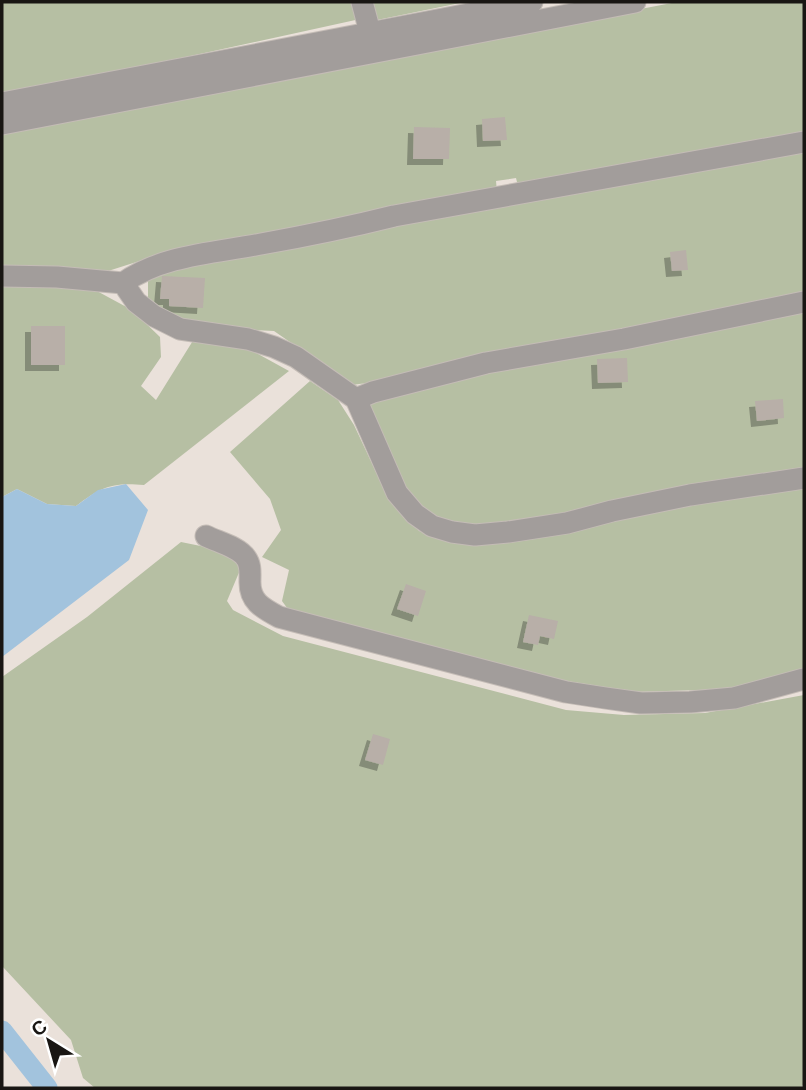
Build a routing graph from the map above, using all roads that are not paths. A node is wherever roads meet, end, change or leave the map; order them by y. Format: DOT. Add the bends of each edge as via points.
graph roads {
  1 [pos="362,2"];
  2 [pos="532,2"];
  3 [pos="635,2"];
  4 [pos="370,32"];
  5 [pos="2,103"];
  6 [pos="2,124"];
  7 [pos="804,142"];
  8 [pos="2,276"];
  9 [pos="123,283"];
  10 [pos="804,302"];
  11 [pos="356,399"];
  12 [pos="804,478"];
  13 [pos="206,536"];
  14 [pos="804,678"];
  1 -- 4 [label="lane"];
  2 -- 4 [label="lane"];
  3 -- 6 [label="lane"];
  4 -- 5 [label="lane"];
  7 -- 9 [label="lane" via="174,260 141,270"];
  8 -- 9 [label="lane"];
  9 -- 11 [label="lane" via="136,302 180,330 274,346"];
  10 -- 11 [label="lane" via="486,363"];
  11 -- 12 [label="lane" via="397,493 415,514 452,533 475,535 555,525 690,495"];
  13 -- 14 [label="lane" via="247,559 252,598 279,617 566,692 641,702 690,702 734,698"];
}
